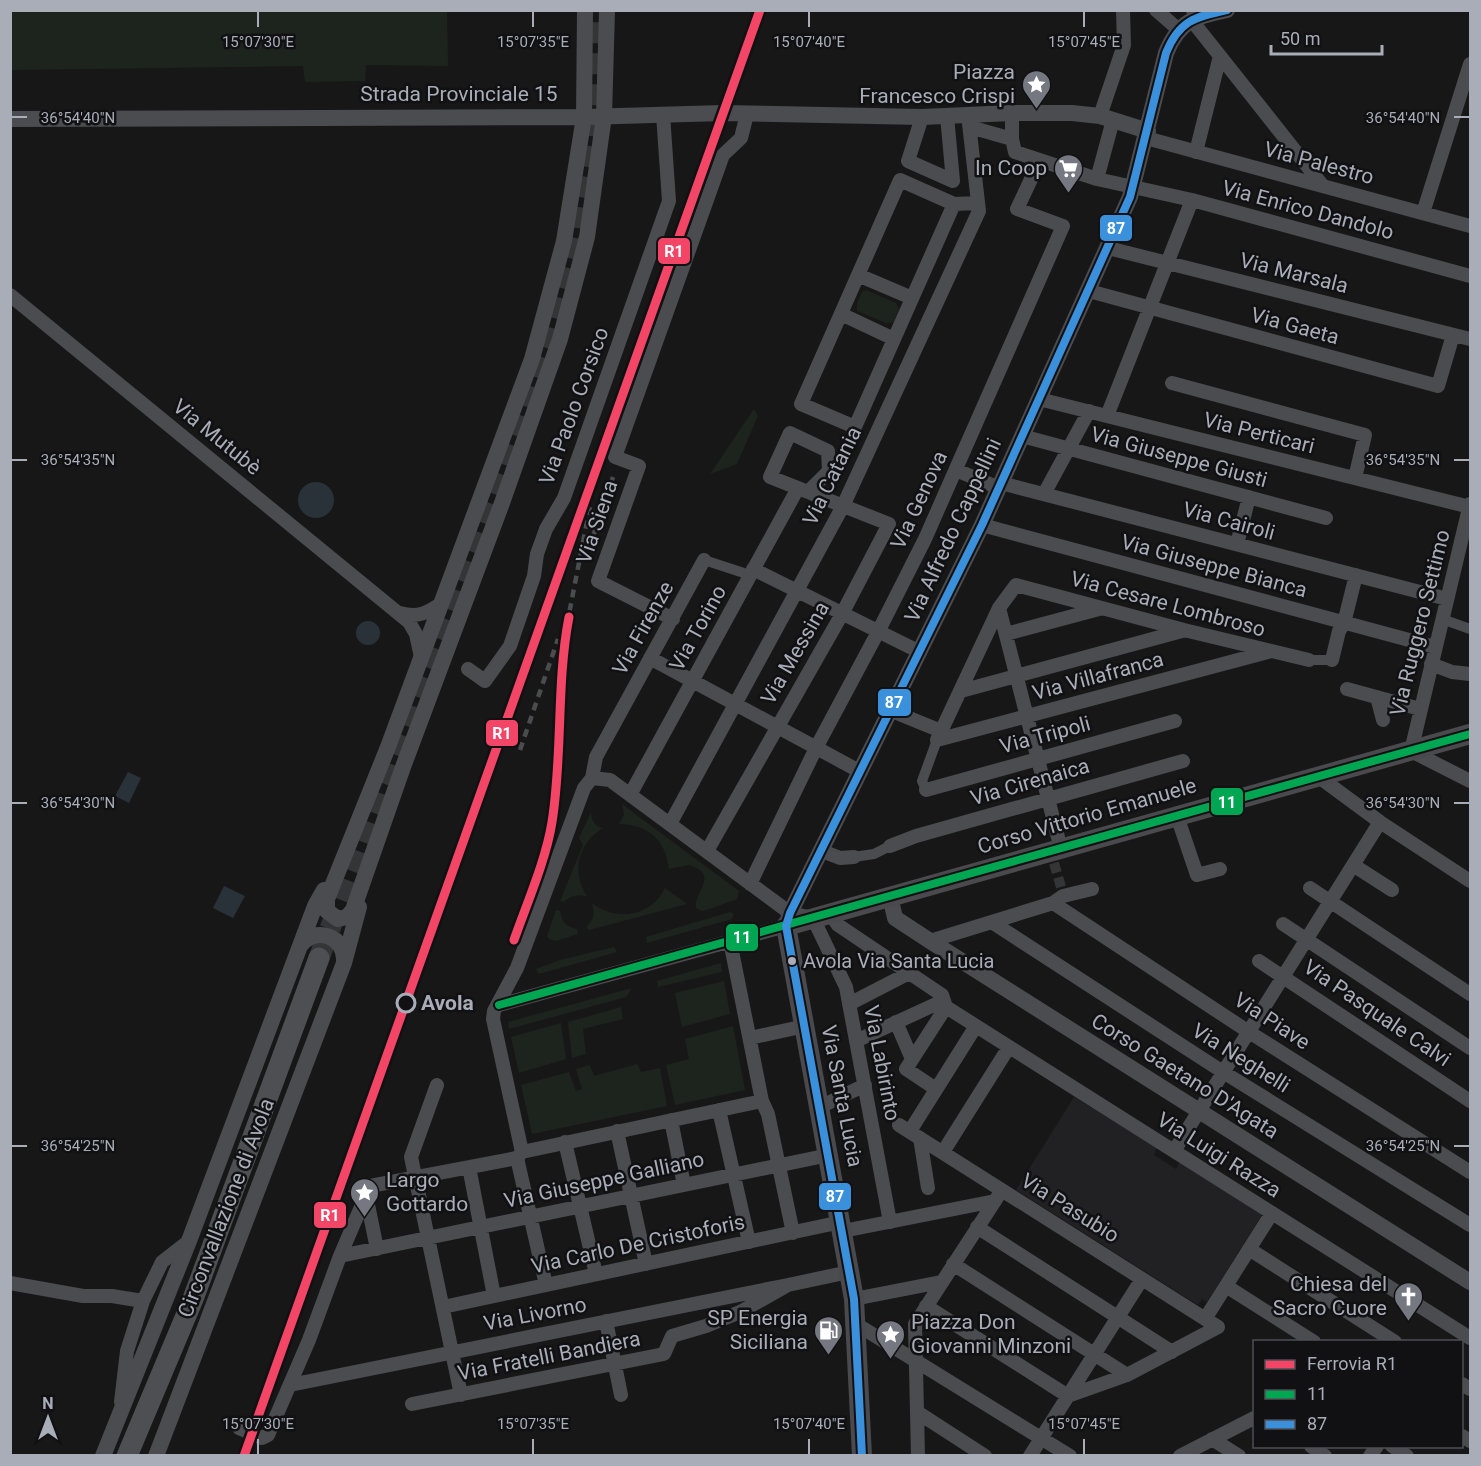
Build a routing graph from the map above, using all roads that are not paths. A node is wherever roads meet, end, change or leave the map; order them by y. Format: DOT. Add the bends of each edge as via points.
graph roads {
  1 [pos="585,10"];
  2 [pos="607,10"];
  3 [pos="1123,10"];
  4 [pos="1156,10"];
  5 [pos="1227,10"];
  6 [pos="1198,18"];
  7 [pos="1179,30"];
  8 [pos="1220,56"];
  9 [pos="1470,67"];
  10 [pos="1012,113"];
  11 [pos="663,114"];
  12 [pos="747,114"];
  13 [pos="604,116"];
  14 [pos="947,116"];
  15 [pos="584,117"];
  16 [pos="915,117"];
  17 [pos="1107,118"];
  18 [pos="10,119"];
  19 [pos="970,127"];
  20 [pos="1012,139"];
  21 [pos="1148,139"];
  22 [pos="1197,152"];
  23 [pos="1040,160"];
  24 [pos="1097,179"];
  25 [pos="1323,186"];
  26 [pos="1134,187"];
  27 [pos="1192,200"];
  28 [pos="978,203"];
  29 [pos="954,204"];
  30 [pos="1424,213"];
  31 [pos="1470,226"];
  32 [pos="1108,248"];
  33 [pos="1167,263"];
  34 [pos="858,275"];
  35 [pos="1470,276"];
  36 [pos="1089,291"];
  37 [pos="10,295"];
  38 [pos="912,298"];
  39 [pos="1149,309"];
  40 [pos="841,314"];
  41 [pos="1453,335"];
  42 [pos="894,339"];
  43 [pos="1470,339"];
  44 [pos="1172,383"];
  45 [pos="1039,399"];
  46 [pos="1089,411"];
  47 [pos="1107,416"];
  48 [pos="1022,436"];
  49 [pos="1069,449"];
  50 [pos="956,470"];
  51 [pos="1355,478"];
  52 [pos="1000,485"];
  53 [pos="1044,494"];
  54 [pos="1249,497"];
  55 [pos="843,506"];
  56 [pos="1470,506"];
  57 [pos="1326,518"];
  58 [pos="982,525"];
  59 [pos="1236,544"];
  60 [pos="1465,555"];
  61 [pos="704,561"];
  62 [pos="752,572"];
  63 [pos="1356,575"];
  64 [pos="797,591"];
  65 [pos="1447,599"];
  66 [pos="442,603"];
  67 [pos="999,608"];
  68 [pos="1101,608"];
  69 [pos="397,612"];
  70 [pos="842,614"];
  71 [pos="673,619"];
  72 [pos="1442,619"];
  73 [pos="1344,623"];
  74 [pos="1470,629"];
  75 [pos="1184,630"];
  76 [pos="878,632"];
  77 [pos="1006,634"];
  78 [pos="1435,647"];
  79 [pos="920,652"];
  80 [pos="1270,652"];
  81 [pos="421,657"];
  82 [pos="650,658"];
  83 [pos="1309,660"];
  84 [pos="1332,660"];
  85 [pos="1431,664"];
  86 [pos="468,669"];
  87 [pos="1470,674"];
  88 [pos="1017,675"];
  89 [pos="693,681"];
  90 [pos="1347,689"];
  91 [pos="961,691"];
  92 [pos="1377,698"];
  93 [pos="735,704"];
  94 [pos="1420,709"];
  95 [pos="892,711"];
  96 [pos="1027,716"];
  97 [pos="1383,720"];
  98 [pos="1175,721"];
  99 [pos="777,726"];
  100 [pos="1470,734"];
  101 [pos="939,736"];
  102 [pos="816,748"];
  103 [pos="1411,751"];
  104 [pos="1038,758"];
  105 [pos="1183,761"];
  106 [pos="861,772"];
  107 [pos="1319,777"];
  108 [pos="592,778"];
  109 [pos="1470,782"];
  110 [pos="926,790"];
  111 [pos="632,791"];
  112 [pos="1049,799"];
  113 [pos="1177,816"];
  114 [pos="672,820"];
  115 [pos="1380,822"];
  116 [pos="349,844"];
  117 [pos="890,846"];
  118 [pos="709,848"];
  119 [pos="822,851"];
  120 [pos="373,854"];
  121 [pos="1055,854"];
  122 [pos="854,857"];
  123 [pos="1353,865"];
  124 [pos="1220,869"];
  125 [pos="751,880"];
  126 [pos="1470,881"];
  127 [pos="1310,888"];
  128 [pos="1092,889"];
  129 [pos="1392,890"];
  130 [pos="890,896"];
  131 [pos="1059,896"];
  132 [pos="1330,902"];
  133 [pos="821,916"];
  134 [pos="788,919"];
  135 [pos="993,922"];
  136 [pos="1283,924"];
  137 [pos="1307,939"];
  138 [pos="730,941"];
  139 [pos="930,941"];
  140 [pos="298,951"];
  141 [pos="319,958"];
  142 [pos="1259,961"];
  143 [pos="344,963"];
  144 [pos="909,973"];
  145 [pos="1284,976"];
  146 [pos="1470,994"];
  147 [pos="849,1004"];
  148 [pos="499,1005"];
  149 [pos="946,1007"];
  150 [pos="896,1022"];
  151 [pos="805,1026"];
  152 [pos="976,1026"];
  153 [pos="1249,1032"];
  154 [pos="755,1036"];
  155 [pos="856,1041"];
  156 [pos="1009,1047"];
  157 [pos="1470,1048"];
  158 [pos="912,1059"];
  159 [pos="1223,1072"];
  160 [pos="436,1085"];
  161 [pos="866,1085"];
  162 [pos="936,1089"];
  163 [pos="1470,1101"];
  164 [pos="765,1107"];
  165 [pos="820,1107"];
  166 [pos="1199,1111"];
  167 [pos="721,1116"];
  168 [pos="672,1127"];
  169 [pos="910,1131"];
  170 [pos="619,1138"];
  171 [pos="566,1149"];
  172 [pos="1174,1151"];
  173 [pos="943,1152"];
  174 [pos="829,1155"];
  175 [pos="520,1158"];
  176 [pos="779,1165"];
  177 [pos="470,1171"];
  178 [pos="1470,1172"];
  179 [pos="734,1174"];
  180 [pos="417,1181"];
  181 [pos="684,1185"];
  182 [pos="928,1188"];
  183 [pos="366,1195"];
  184 [pos="998,1195"];
  185 [pos="631,1196"];
  186 [pos="580,1206"];
  187 [pos="1272,1213"];
  188 [pos="531,1217"];
  189 [pos="890,1222"];
  190 [pos="1470,1225"];
  191 [pos="842,1226"];
  192 [pos="481,1227"];
  193 [pos="977,1227"];
  194 [pos="793,1233"];
  195 [pos="429,1238"];
  196 [pos="189,1241"];
  197 [pos="749,1242"];
  198 [pos="382,1248"];
  199 [pos="1249,1249"];
  200 [pos="339,1261"];
  201 [pos="646,1264"];
  202 [pos="953,1264"];
  203 [pos="849,1272"];
  204 [pos="596,1274"];
  205 [pos="1142,1279"];
  206 [pos="941,1282"];
  207 [pos="1470,1282"];
  208 [pos="10,1283"];
  209 [pos="546,1285"];
  210 [pos="788,1285"];
  211 [pos="1226,1286"];
  212 [pos="494,1296"];
  213 [pos="854,1299"];
  214 [pos="143,1301"];
  215 [pos="443,1307"];
  216 [pos="923,1310"];
  217 [pos="1118,1317"];
  218 [pos="1205,1319"];
  219 [pos="606,1321"];
  220 [pos="856,1324"];
  221 [pos="1465,1335"];
  222 [pos="1307,1340"];
  223 [pos="1393,1340"];
  224 [pos="452,1352"];
  225 [pos="1172,1352"];
  226 [pos="1094,1354"];
  227 [pos="919,1361"];
  228 [pos="615,1364"];
  229 [pos="1127,1375"];
  230 [pos="290,1385"];
  231 [pos="461,1395"];
  232 [pos="621,1395"];
  233 [pos="1068,1396"];
  234 [pos="412,1404"];
  235 [pos="921,1414"];
  236 [pos="119,1418"];
  237 [pos="1253,1418"];
  238 [pos="239,1428"];
  239 [pos="1041,1438"];
  240 [pos="1212,1439"];
  241 [pos="103,1455"];
  242 [pos="127,1455"];
  243 [pos="156,1455"];
  244 [pos="862,1455"];
  245 [pos="918,1455"];
  246 [pos="986,1455"];
  247 [pos="1030,1455"];
  248 [pos="1070,1455"];
  249 [pos="1180,1455"];
  250 [pos="1239,1455"];
  1 -- 15 [label="street"];
  2 -- 13 [label="street"];
  3 -- 17 [label="street" via="1124,45"];
  4 -- 7 [label="street"];
  5 -- 6 [label="street"];
  6 -- 7 [label="street"];
  6 -- 8 [label="street"];
  7 -- 21 [label="street, Via Alfredo Cappellini" via="1166,53"];
  8 -- 22 [label="street"];
  8 -- 25 [label="street"];
  9 -- 30 [label="street"];
  10 -- 17 [label="street, Strada Provinciale 15"];
  10 -- 19 [label="street, Strada Provinciale 15"];
  10 -- 20 [label="street"];
  11 -- 12 [label="street, Strada Provinciale 15"];
  11 -- 13 [label="street, Strada Provinciale 15"];
  11 -- 86 [label="street, Via Paolo Corsico" via="669,201 564,498 537,554 534,576 510,646 486,681"];
  12 -- 16 [label="street, Strada Provinciale 15"];
  12 -- 71 [label="street, Via Siena" via="741,138 723,155 615,457 639,466 598,581"];
  13 -- 15 [label="street, Strada Provinciale 15"];
  13 -- 120 [label="street" via="587,237 560,339"];
  14 -- 16 [label="street, Strada Provinciale 15"];
  14 -- 16 [label="street" via="953,181 908,161"];
  14 -- 19 [label="street, Strada Provinciale 15"];
  15 -- 18 [label="street, Strada Provinciale 15"];
  15 -- 66 [label="street" via="564,241 532,359"];
  17 -- 21 [label="street, Strada Provinciale 15"];
  17 -- 24 [label="street"];
  19 -- 20 [label="street"];
  19 -- 28 [label="street, Via Catania"];
  20 -- 23 [label="street, Via Enrico Dandolo" via="1015,152"];
  21 -- 22 [label="street, Via Palestro"];
  21 -- 26 [label="street, Via Alfredo Cappellini"];
  22 -- 25 [label="street, Via Palestro"];
  23 -- 24 [label="street, Via Enrico Dandolo"];
  23 -- 50 [label="street, Via Genova" via="1017,209 1063,226"];
  24 -- 26 [label="street, Via Enrico Dandolo"];
  25 -- 30 [label="street, Via Palestro"];
  26 -- 27 [label="street, Via Enrico Dandolo"];
  26 -- 32 [label="street, Via Alfredo Cappellini"];
  27 -- 33 [label="street"];
  27 -- 35 [label="street, Via Enrico Dandolo"];
  28 -- 29 [label="street"];
  28 -- 55 [label="street, Via Catania" via="979,211"];
  29 -- 34 [label="street" via="900,180"];
  29 -- 38 [label="street"];
  30 -- 31 [label="street, Via Palestro"];
  32 -- 33 [label="street, Via Marsala"];
  32 -- 36 [label="street, Via Alfredo Cappellini"];
  33 -- 39 [label="street"];
  33 -- 41 [label="street, Via Marsala"];
  34 -- 38 [label="street"];
  34 -- 40 [label="street"];
  36 -- 39 [label="street, Via Gaeta"];
  36 -- 45 [label="street, Via Alfredo Cappellini"];
  37 -- 69 [label="street, Via Mutubè"];
  38 -- 42 [label="street"];
  39 -- 41 [label="street, Via Gaeta" via="1438,386"];
  39 -- 47 [label="street"];
  40 -- 42 [label="street"];
  40 -- 42 [label="street" via="801,404 855,428"];
  41 -- 43 [label="street, Via Marsala"];
  44 -- 51 [label="street" via="1365,435"];
  45 -- 46 [label="street, Via Perticari"];
  45 -- 48 [label="street, Via Alfredo Cappellini"];
  46 -- 47 [label="street, Via Perticari"];
  46 -- 49 [label="street"];
  47 -- 51 [label="street, Via Perticari"];
  48 -- 49 [label="street, Via Giuseppe Giusti"];
  48 -- 52 [label="street, Via Alfredo Cappellini"];
  49 -- 53 [label="street"];
  49 -- 54 [label="street, Via Giuseppe Giusti"];
  50 -- 52 [label="street, Via Cairoli"];
  50 -- 76 [label="street, Via Genova"];
  51 -- 56 [label="street, Via Perticari"];
  52 -- 53 [label="street, Via Cairoli"];
  52 -- 58 [label="street, Via Alfredo Cappellini"];
  53 -- 59 [label="street, Via Cairoli"];
  54 -- 57 [label="street, Via Giuseppe Giusti"];
  54 -- 59 [label="street"];
  55 -- 62 [label="street, Via Torino" via="803,490"];
  55 -- 64 [label="street, Via Catania"];
  55 -- 70 [label="street, Via Messina" via="889,524"];
  56 -- 60 [label="street, Via Ruggero Settimo"];
  58 -- 73 [label="street, Via Giuseppe Bianca"];
  58 -- 79 [label="street, Via Alfredo Cappellini"];
  59 -- 63 [label="street, Via Cairoli"];
  60 -- 65 [label="street, Via Ruggero Settimo"];
  61 -- 62 [label="street, Via Firenze"];
  61 -- 71 [label="street, Via Firenze"];
  62 -- 64 [label="street"];
  62 -- 89 [label="street, Via Torino"];
  63 -- 65 [label="street, Via Cairoli"];
  63 -- 73 [label="street"];
  64 -- 70 [label="street"];
  64 -- 93 [label="street, Via Catania"];
  65 -- 72 [label="street, Via Ruggero Settimo"];
  66 -- 69 [label="street" via="424,615"];
  66 -- 81 [label="street"];
  67 -- 68 [label="street, Via Cesare Lombroso" via="1016,585"];
  67 -- 77 [label="street"];
  67 -- 91 [label="street"];
  68 -- 75 [label="street, Via Cesare Lombroso"];
  68 -- 77 [label="street"];
  69 -- 81 [label="street, Via Mutubè" via="416,634"];
  70 -- 76 [label="street"];
  70 -- 99 [label="street, Via Messina"];
  71 -- 82 [label="street, Via Firenze"];
  72 -- 74 [label="street"];
  72 -- 78 [label="street, Via Ruggero Settimo"];
  73 -- 78 [label="street, Via Giuseppe Bianca"];
  73 -- 84 [label="street"];
  75 -- 80 [label="street, Via Cesare Lombroso"];
  75 -- 88 [label="street"];
  76 -- 79 [label="street"];
  76 -- 102 [label="street, Via Genova"];
  77 -- 88 [label="street"];
  78 -- 85 [label="street, Via Ruggero Settimo"];
  79 -- 95 [label="street, Via Alfredo Cappellini"];
  80 -- 83 [label="street, Via Cesare Lombroso"];
  80 -- 96 [label="street, Via Villafranca"];
  81 -- 116 [label="street"];
  82 -- 89 [label="street"];
  82 -- 108 [label="street, Via Firenze" via="596,758"];
  83 -- 84 [label="street"];
  85 -- 87 [label="street"];
  85 -- 94 [label="street, Via Ruggero Settimo"];
  88 -- 91 [label="street"];
  88 -- 96 [label="street"];
  89 -- 93 [label="street"];
  89 -- 111 [label="street, Via Torino"];
  90 -- 92 [label="street"];
  91 -- 101 [label="street"];
  92 -- 94 [label="street"];
  92 -- 97 [label="street"];
  93 -- 99 [label="street"];
  93 -- 114 [label="street, Via Catania"];
  94 -- 103 [label="street, Via Ruggero Settimo"];
  95 -- 101 [label="street"];
  95 -- 106 [label="street, Via Alfredo Cappellini"];
  96 -- 101 [label="street, Via Villafranca"];
  96 -- 104 [label="street"];
  98 -- 104 [label="street, Via Tripoli"];
  99 -- 102 [label="street"];
  99 -- 118 [label="street, Via Messina"];
  100 -- 103 [label="main road, Corso Vittorio Emanuele"];
  101 -- 110 [label="street" via="922,781"];
  102 -- 106 [label="street"];
  102 -- 125 [label="street, Via Genova"];
  103 -- 107 [label="main road, Corso Vittorio Emanuele"];
  103 -- 109 [label="street"];
  104 -- 110 [label="street, Via Tripoli"];
  104 -- 112 [label="street"];
  105 -- 112 [label="street, Via Cirenaica"];
  106 -- 119 [label="street, Via Alfredo Cappellini"];
  107 -- 113 [label="main road, Corso Vittorio Emanuele"];
  107 -- 115 [label="street"];
  108 -- 111 [label="street" via="610,780"];
  108 -- 148 [label="street, Via Firenze" via="584,788 517,968"];
  111 -- 114 [label="street"];
  112 -- 117 [label="street, Via Cirenaica"];
  112 -- 121 [label="street"];
  113 -- 121 [label="main road, Corso Vittorio Emanuele"];
  113 -- 124 [label="street" via="1197,875"];
  114 -- 118 [label="street"];
  115 -- 123 [label="street"];
  115 -- 126 [label="street"];
  116 -- 120 [label="street" via="327,899 327,911 333,917 351,914"];
  116 -- 140 [label="street" via="315,906"];
  117 -- 122 [label="street"];
  118 -- 125 [label="street"];
  119 -- 122 [label="street" via="840,858"];
  119 -- 134 [label="street, Via Alfredo Cappellini"];
  120 -- 143 [label="street"];
  121 -- 130 [label="main road, Corso Vittorio Emanuele"];
  123 -- 129 [label="street"];
  123 -- 132 [label="street"];
  125 -- 134 [label="street"];
  127 -- 132 [label="street"];
  128 -- 131 [label="street"];
  130 -- 133 [label="main road, Corso Vittorio Emanuele"];
  130 -- 139 [label="street, Corso Gaetano D'Agata" via="895,918"];
  131 -- 135 [label="street"];
  131 -- 153 [label="street, Via Piave"];
  132 -- 137 [label="street"];
  132 -- 146 [label="street"];
  133 -- 134 [label="main road, Corso Vittorio Emanuele"];
  133 -- 144 [label="street, Via Luigi Razza"];
  133 -- 147 [label="street, Via Labirinto"];
  134 -- 138 [label="street"];
  134 -- 151 [label="main road, Via Santa Lucia"];
  135 -- 139 [label="street"];
  135 -- 159 [label="street, Via Neghelli"];
  136 -- 137 [label="street"];
  137 -- 145 [label="street"];
  137 -- 157 [label="street"];
  138 -- 148 [label="street"];
  138 -- 154 [label="street"];
  139 -- 166 [label="street, Corso Gaetano D'Agata"];
  140 -- 143 [label="street" via="302,943 315,935 330,936 342,947"];
  140 -- 196 [label="street"];
  141 -- 242 [label="main road, Circonvallazione di Avola" via="193,1299"];
  142 -- 145 [label="street, Via Pasquale Calvi"];
  143 -- 243 [label="street"];
  144 -- 147 [label="street"];
  144 -- 149 [label="street, Via Luigi Razza" via="942,995"];
  145 -- 153 [label="street"];
  145 -- 163 [label="street, Via Pasquale Calvi"];
  147 -- 155 [label="street, Via Labirinto"];
  148 -- 175 [label="street, Via Firenze" via="493,1019"];
  149 -- 150 [label="street" via="936,1004"];
  149 -- 152 [label="street, Via Luigi Razza"];
  149 -- 158 [label="street"];
  150 -- 155 [label="street"];
  150 -- 158 [label="street"];
  151 -- 154 [label="street"];
  151 -- 165 [label="main road, Via Santa Lucia"];
  152 -- 156 [label="street, Via Luigi Razza"];
  152 -- 162 [label="street"];
  153 -- 159 [label="street"];
  153 -- 178 [label="street, Via Piave"];
  154 -- 164 [label="street"];
  155 -- 161 [label="street, Via Labirinto"];
  156 -- 172 [label="street, Via Luigi Razza"];
  156 -- 173 [label="street"];
  158 -- 162 [label="street" via="906,1069"];
  159 -- 166 [label="street"];
  159 -- 190 [label="street, Via Neghelli"];
  160 -- 180 [label="street" via="411,1156"];
  161 -- 165 [label="street"];
  161 -- 189 [label="street, Via Labirinto"];
  162 -- 169 [label="street"];
  164 -- 167 [label="street"];
  164 -- 176 [label="street"];
  165 -- 174 [label="main road, Via Santa Lucia"];
  166 -- 172 [label="street"];
  166 -- 207 [label="street, Corso Gaetano D'Agata"];
  167 -- 168 [label="street"];
  167 -- 179 [label="street"];
  168 -- 170 [label="street"];
  168 -- 181 [label="street"];
  169 -- 173 [label="street, Via Pasubio"];
  169 -- 182 [label="street"];
  170 -- 171 [label="street"];
  170 -- 185 [label="street"];
  171 -- 175 [label="street"];
  171 -- 186 [label="street"];
  172 -- 187 [label="street, Via Luigi Razza"];
  173 -- 184 [label="street, Via Pasubio"];
  174 -- 176 [label="street, Via Giuseppe Galliano"];
  174 -- 191 [label="main road, Via Santa Lucia"];
  175 -- 177 [label="street"];
  175 -- 188 [label="street, Via Firenze"];
  176 -- 179 [label="street, Via Giuseppe Galliano"];
  176 -- 194 [label="street"];
  177 -- 180 [label="street"];
  177 -- 192 [label="street"];
  179 -- 181 [label="street, Via Giuseppe Galliano"];
  179 -- 197 [label="street"];
  180 -- 183 [label="street" via="370,1186"];
  180 -- 195 [label="street"];
  181 -- 185 [label="street, Via Giuseppe Galliano"];
  183 -- 198 [label="street"];
  183 -- 200 [label="street"];
  184 -- 189 [label="street, Via Carlo De Cristoforis"];
  184 -- 193 [label="street"];
  184 -- 205 [label="street, Via Pasubio"];
  185 -- 186 [label="street, Via Giuseppe Galliano"];
  185 -- 201 [label="street"];
  186 -- 188 [label="street, Via Giuseppe Galliano"];
  186 -- 204 [label="street"];
  187 -- 199 [label="street"];
  187 -- 221 [label="street, Via Luigi Razza"];
  188 -- 192 [label="street, Via Giuseppe Galliano"];
  188 -- 209 [label="street, Via Firenze"];
  189 -- 191 [label="street, Via Carlo De Cristoforis"];
  191 -- 194 [label="street, Via Carlo De Cristoforis"];
  191 -- 203 [label="main road, Via Santa Lucia"];
  192 -- 195 [label="street, Via Giuseppe Galliano"];
  192 -- 212 [label="street"];
  193 -- 202 [label="street"];
  193 -- 217 [label="street"];
  194 -- 197 [label="street, Via Carlo De Cristoforis"];
  195 -- 198 [label="street, Via Giuseppe Galliano"];
  195 -- 215 [label="street"];
  196 -- 214 [label="street" via="162,1262"];
  196 -- 236 [label="street"];
  197 -- 201 [label="street, Via Carlo De Cristoforis"];
  198 -- 200 [label="street, Via Giuseppe Galliano"];
  199 -- 211 [label="street"];
  199 -- 223 [label="street"];
  200 -- 230 [label="street"];
  201 -- 204 [label="street, Via Carlo De Cristoforis"];
  202 -- 206 [label="street"];
  202 -- 226 [label="street"];
  203 -- 210 [label="street, Via Fratelli Bandiera"];
  203 -- 213 [label="main road, Via Santa Lucia"];
  204 -- 209 [label="street, Via Carlo De Cristoforis"];
  205 -- 217 [label="street"];
  205 -- 218 [label="street, Via Pasubio"];
  206 -- 213 [label="street"];
  206 -- 216 [label="street"];
  208 -- 214 [label="street" via="83,1296"];
  209 -- 212 [label="street, Via Carlo De Cristoforis"];
  210 -- 219 [label="street, Via Livorno"];
  210 -- 228 [label="street, Via Fratelli Bandiera" via="740,1312 672,1336 664,1354"];
  211 -- 218 [label="street"];
  211 -- 222 [label="street"];
  212 -- 215 [label="street, Via Carlo De Cristoforis"];
  213 -- 220 [label="main road, Via Santa Lucia"];
  214 -- 236 [label="street" via="127,1351"];
  215 -- 224 [label="street"];
  216 -- 227 [label="street" via="915,1324"];
  216 -- 233 [label="street"];
  217 -- 225 [label="street"];
  217 -- 226 [label="street"];
  218 -- 225 [label="street, Via Pasubio" via="1218,1327"];
  219 -- 224 [label="street, Via Livorno"];
  219 -- 228 [label="street"];
  220 -- 227 [label="street"];
  220 -- 244 [label="main road, Via Santa Lucia"];
  224 -- 230 [label="street, Via Livorno"];
  224 -- 231 [label="street"];
  225 -- 229 [label="street"];
  226 -- 229 [label="street"];
  226 -- 233 [label="street"];
  227 -- 235 [label="street"];
  227 -- 239 [label="street"];
  228 -- 231 [label="street, Via Fratelli Bandiera"];
  228 -- 232 [label="street"];
  229 -- 233 [label="street"];
  230 -- 238 [label="street" via="268,1435 261,1438"];
  231 -- 234 [label="street, Via Fratelli Bandiera"];
  233 -- 239 [label="street"];
  235 -- 245 [label="street"];
  235 -- 246 [label="street"];
  236 -- 241 [label="street"];
  237 -- 240 [label="street"];
  239 -- 247 [label="street"];
  239 -- 248 [label="street"];
  240 -- 249 [label="street"];
  240 -- 250 [label="street"];
}
